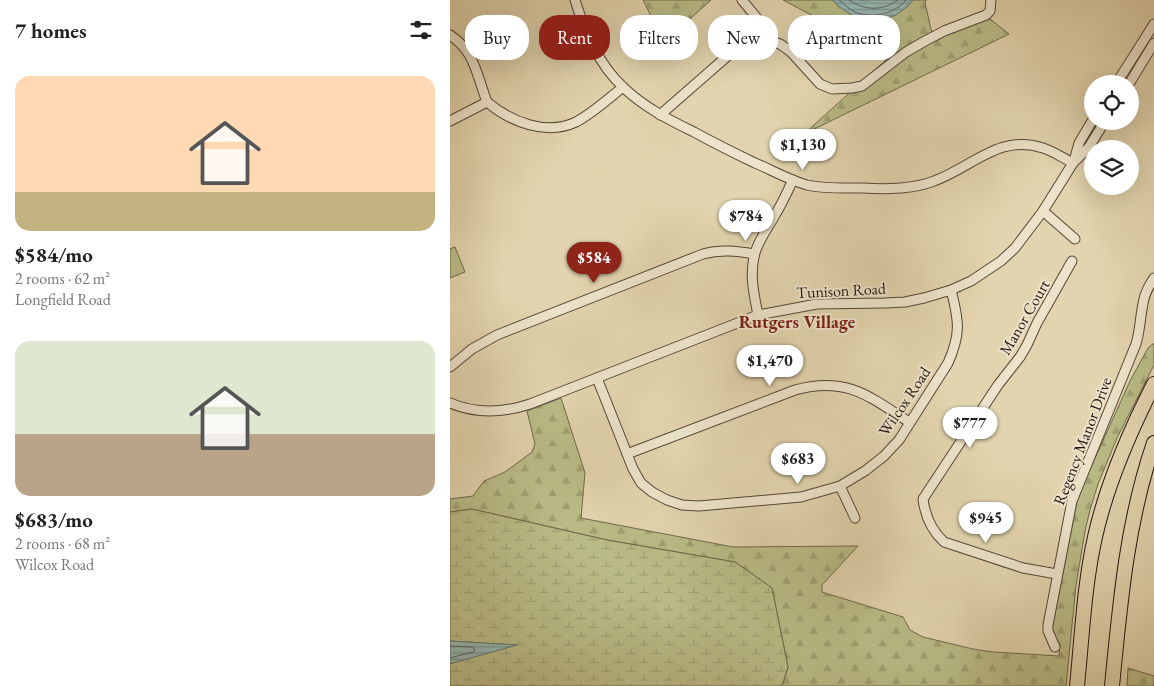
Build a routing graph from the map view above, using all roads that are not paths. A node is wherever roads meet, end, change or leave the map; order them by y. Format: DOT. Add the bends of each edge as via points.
graph roads {
  1 [pos="575,0"];
  2 [pos="742,0"];
  3 [pos="991,0"];
  4 [pos="754,15"];
  5 [pos="1154,24"];
  6 [pos="450,35"];
  7 [pos="778,43"];
  8 [pos="1154,43"];
  9 [pos="723,60"];
  10 [pos="1129,64"];
  11 [pos="1138,70"];
  12 [pos="1122,75"];
  13 [pos="1135,75"];
  14 [pos="623,88"];
  15 [pos="487,102"];
  16 [pos="660,115"];
  17 [pos="450,120"];
  18 [pos="1087,130"];
  19 [pos="1099,130"];
  20 [pos="1073,163"];
  21 [pos="793,180"];
  22 [pos="1044,211"];
  23 [pos="1075,239"];
  24 [pos="754,254"];
  25 [pos="1072,262"];
  26 [pos="1154,278"];
  27 [pos="952,290"];
  28 [pos="758,315"];
  29 [pos="450,367"];
  30 [pos="597,378"];
  31 [pos="1154,384"];
  32 [pos="450,402"];
  33 [pos="909,422"];
  34 [pos="1154,443"];
  35 [pos="627,454"];
  36 [pos="840,486"];
  37 [pos="855,518"];
  38 [pos="1057,574"];
  39 [pos="1055,647"];
  40 [pos="1077,686"];
  41 [pos="1112,686"];
  1 -- 14 [label="street" via="596,53"];
  2 -- 4 [label="street"];
  3 -- 7 [label="street" via="990,11 986,15 925,41 862,86 832,89 820,84 792,52"];
  5 -- 10 [label="street"];
  6 -- 15 [label="street" via="470,54"];
  8 -- 11 [label="street"];
  9 -- 16 [label="street"];
  10 -- 11 [label="street"];
  10 -- 12 [label="street"];
  11 -- 13 [label="street"];
  14 -- 15 [label="street" via="589,114 555,128 521,122"];
  14 -- 16 [label="street"];
  15 -- 17 [label="street"];
  16 -- 21 [label="street"];
  18 -- 20 [label="street, Tunison Road"];
  19 -- 20 [label="street, Tunison Road"];
  20 -- 21 [label="street" via="1042,147 1013,145 989,152 934,182 917,186 839,188 807,185"];
  20 -- 22 [label="street, Tunison Road"];
  21 -- 24 [label="street"];
  22 -- 23 [label="street"];
  22 -- 27 [label="street, Tunison Road" via="1001,261"];
  24 -- 28 [label="street" via="752,279"];
  24 -- 29 [label="street" via="723,250 703,254 497,335"];
  25 -- 38 [label="street, Manor Court" via="1027,346 923,499 933,528 944,542 1023,568"];
  26 -- 38 [label="street, Regency Manor Drive" via="1146,292 1136,344 1072,501"];
  27 -- 28 [label="street, Tunison Road" via="905,302 817,304"];
  27 -- 33 [label="street, Wilcox Road" via="958,323 956,342 948,363"];
  28 -- 30 [label="street, Tunison Road"];
  30 -- 32 [label="street, Tunison Road" via="511,410 480,411"];
  30 -- 35 [label="street, Wilcox Road"];
  31 -- 40 [label="highway" via="1124,447 1102,506 1089,571"];
  33 -- 35 [label="street" via="854,390 808,386"];
  33 -- 36 [label="street, Wilcox Road" via="884,456"];
  34 -- 41 [label="highway" via="1137,501 1127,555"];
  35 -- 36 [label="street, Wilcox Road" via="642,483 652,492 682,505 801,497"];
  36 -- 37 [label="street"];
  38 -- 39 [label="street, Regency Manor Drive" via="1048,625"];
}
